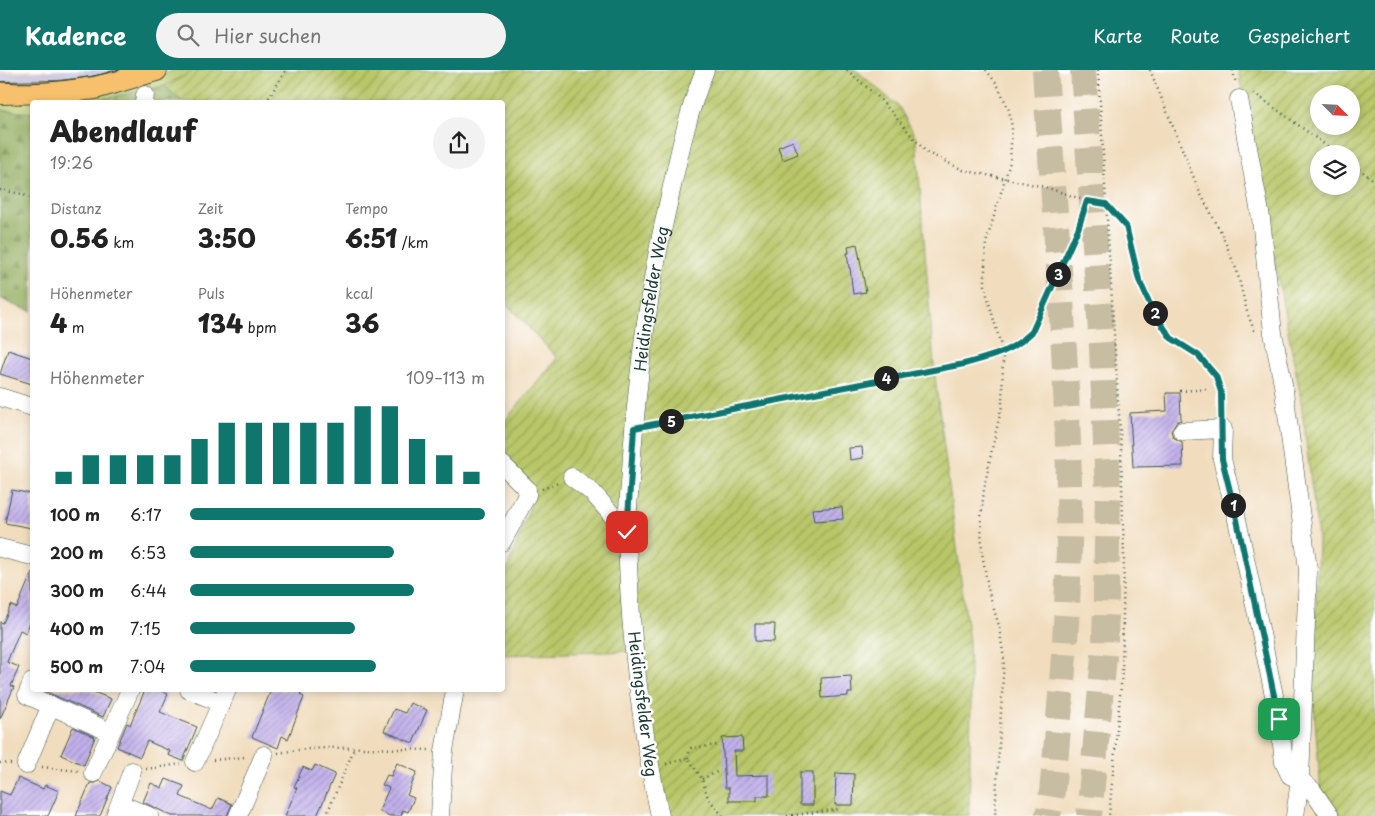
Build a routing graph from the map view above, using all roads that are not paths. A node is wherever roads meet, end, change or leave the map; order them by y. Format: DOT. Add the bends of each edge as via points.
graph roads {
  1 [pos="156,70"];
  2 [pos="705,70"];
  3 [pos="0,92"];
  4 [pos="1239,99"];
  5 [pos="0,397"];
  6 [pos="30,406"];
  7 [pos="1182,431"];
  8 [pos="505,467"];
  9 [pos="572,477"];
  10 [pos="627,532"];
  11 [pos="505,536"];
  12 [pos="1,551"];
  13 [pos="30,556"];
  14 [pos="30,687"];
  15 [pos="129,692"];
  16 [pos="201,692"];
  17 [pos="455,692"];
  18 [pos="225,696"];
  19 [pos="51,706"];
  20 [pos="110,732"];
  21 [pos="264,755"];
  22 [pos="195,762"];
  23 [pos="26,765"];
  24 [pos="132,771"];
  25 [pos="93,773"];
  26 [pos="1300,780"];
  27 [pos="118,810"];
  28 [pos="149,816"];
  29 [pos="238,816"];
  30 [pos="440,816"];
  31 [pos="660,816"];
  32 [pos="1295,816"];
  33 [pos="1330,816"];
  1 -- 3 [label="main road" via="95,88 60,92"];
  2 -- 10 [label="street, Heidingsfelder Weg" via="682,141 659,242 644,332"];
  4 -- 26 [label="street" via="1261,218 1273,333 1308,569"];
  5 -- 6 [label="street"];
  7 -- 26 [label="street" via="1222,429 1222,459 1279,719 1284,762 1290,775"];
  8 -- 11 [label="street" via="527,489 527,496"];
  9 -- 10 [label="street" via="592,492"];
  10 -- 31 [label="street, Heidingsfelder Weg" via="634,646 650,768"];
  12 -- 13 [label="street"];
  14 -- 19 [label="street" via="27,695"];
  15 -- 20 [label="street"];
  16 -- 18 [label="street"];
  17 -- 30 [label="street" via="444,750"];
  18 -- 22 [label="street"];
  19 -- 20 [label="street"];
  19 -- 23 [label="street"];
  20 -- 25 [label="street"];
  21 -- 29 [label="street"];
  24 -- 27 [label="street"];
  26 -- 32 [label="street"];
  26 -- 33 [label="street" via="1312,790"];
  27 -- 28 [label="street"];
}
